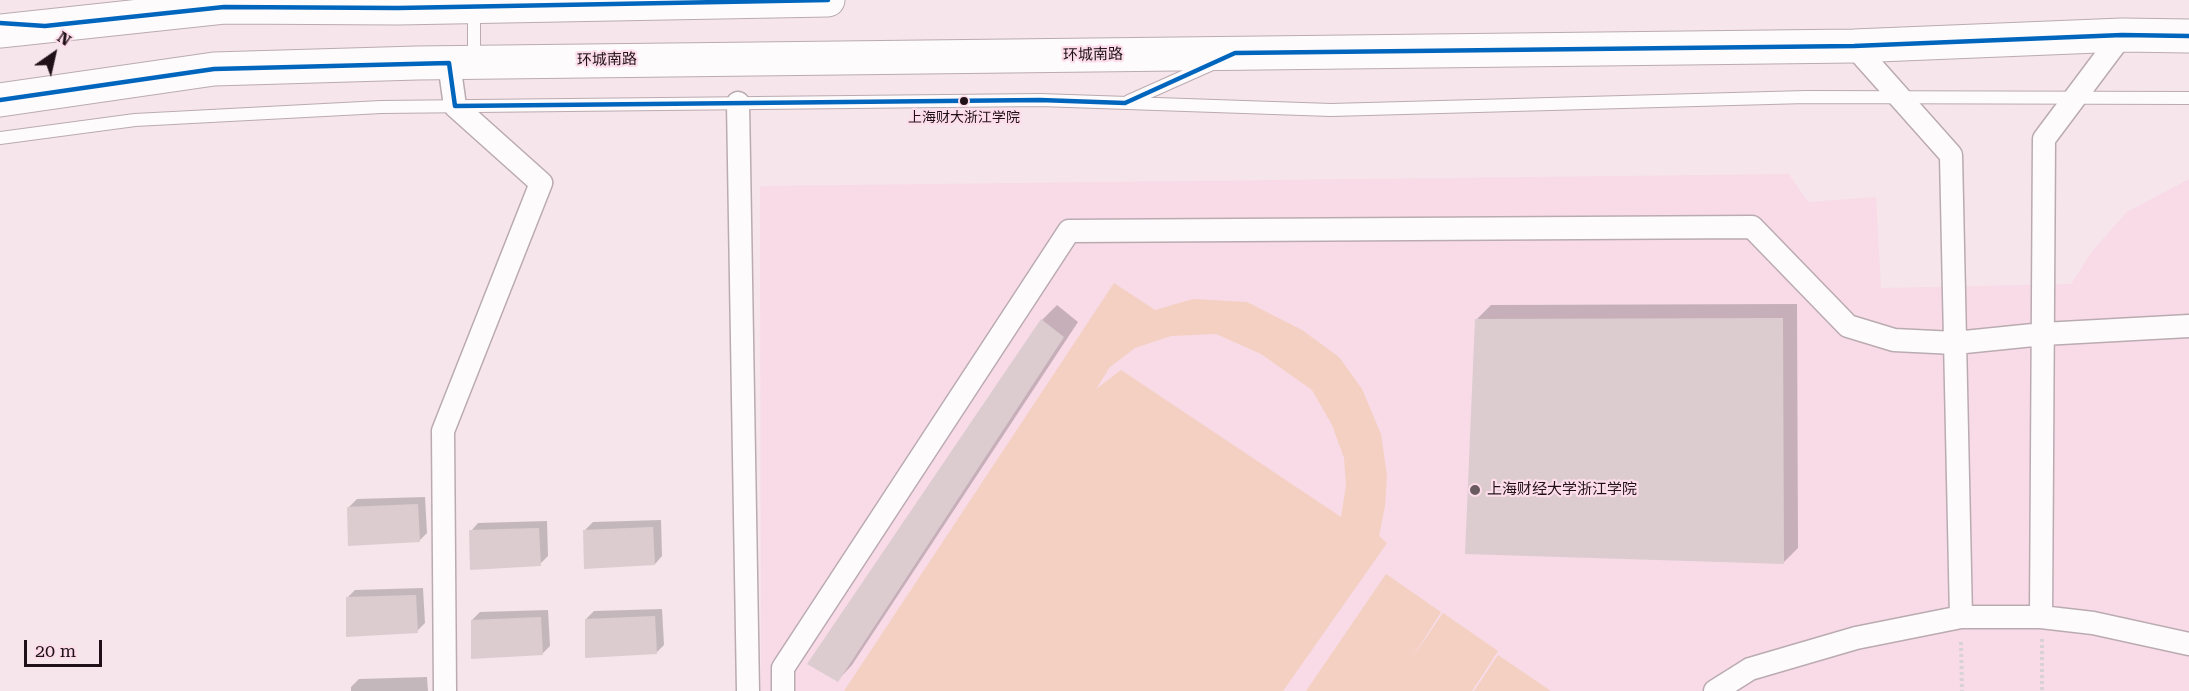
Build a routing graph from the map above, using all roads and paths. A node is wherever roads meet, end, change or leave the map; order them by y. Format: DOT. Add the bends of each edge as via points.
graph roads {
  1 [pos="828,0"];
  2 [pos="474,7"];
  3 [pos="0,31"];
  4 [pos="2122,35"];
  5 [pos="2189,36"];
  6 [pos="1854,46"];
  7 [pos="1235,53"];
  8 [pos="462,62"];
  9 [pos="1899,97"];
  10 [pos="2075,98"];
  11 [pos="2189,98"];
  12 [pos="0,100"];
  13 [pos="738,103"];
  14 [pos="1125,103"];
  15 [pos="455,106"];
  16 [pos="0,138"];
  17 [pos="2189,326"];
  18 [pos="2043,334"];
  19 [pos="1955,343"];
  20 [pos="1961,617"];
  21 [pos="2041,617"];
  22 [pos="2189,644"];
  23 [pos="445,691"];
  24 [pos="748,691"];
  25 [pos="783,691"];
  26 [pos="1715,691"];
  27 [pos="1962,691"];
  28 [pos="2042,691"];
  1 -- 2 [label="main road"];
  2 -- 3 [label="main road" via="224,7"];
  2 -- 8 [label="lane"];
  4 -- 5 [label="main road, 环城南路"];
  4 -- 6 [label="main road, 环城南路"];
  4 -- 10 [label="street"];
  6 -- 7 [label="main road, 环城南路"];
  6 -- 9 [label="street"];
  7 -- 8 [label="main road, 环城南路"];
  7 -- 14 [label="lane"];
  8 -- 12 [label="main road, 环城南路" via="214,69"];
  8 -- 15 [label="street"];
  9 -- 10 [label="lane"];
  9 -- 14 [label="lane" via="1331,110"];
  9 -- 19 [label="street" via="1951,155"];
  10 -- 11 [label="lane"];
  10 -- 18 [label="street" via="2044,139"];
  13 -- 14 [label="lane"];
  13 -- 15 [label="lane"];
  13 -- 24 [label="street"];
  15 -- 16 [label="lane" via="135,120"];
  15 -- 23 [label="street" via="541,183 442,431"];
  17 -- 18 [label="street"];
  18 -- 19 [label="street"];
  18 -- 21 [label="street"];
  19 -- 20 [label="street"];
  19 -- 25 [label="street" via="1894,340 1848,326 1752,227 1069,231 783,668"];
  20 -- 21 [label="street"];
  20 -- 26 [label="street" via="1856,638 1750,669"];
  20 -- 27 [label="path"];
  21 -- 22 [label="street" via="2093,623"];
  21 -- 28 [label="path"];
}
